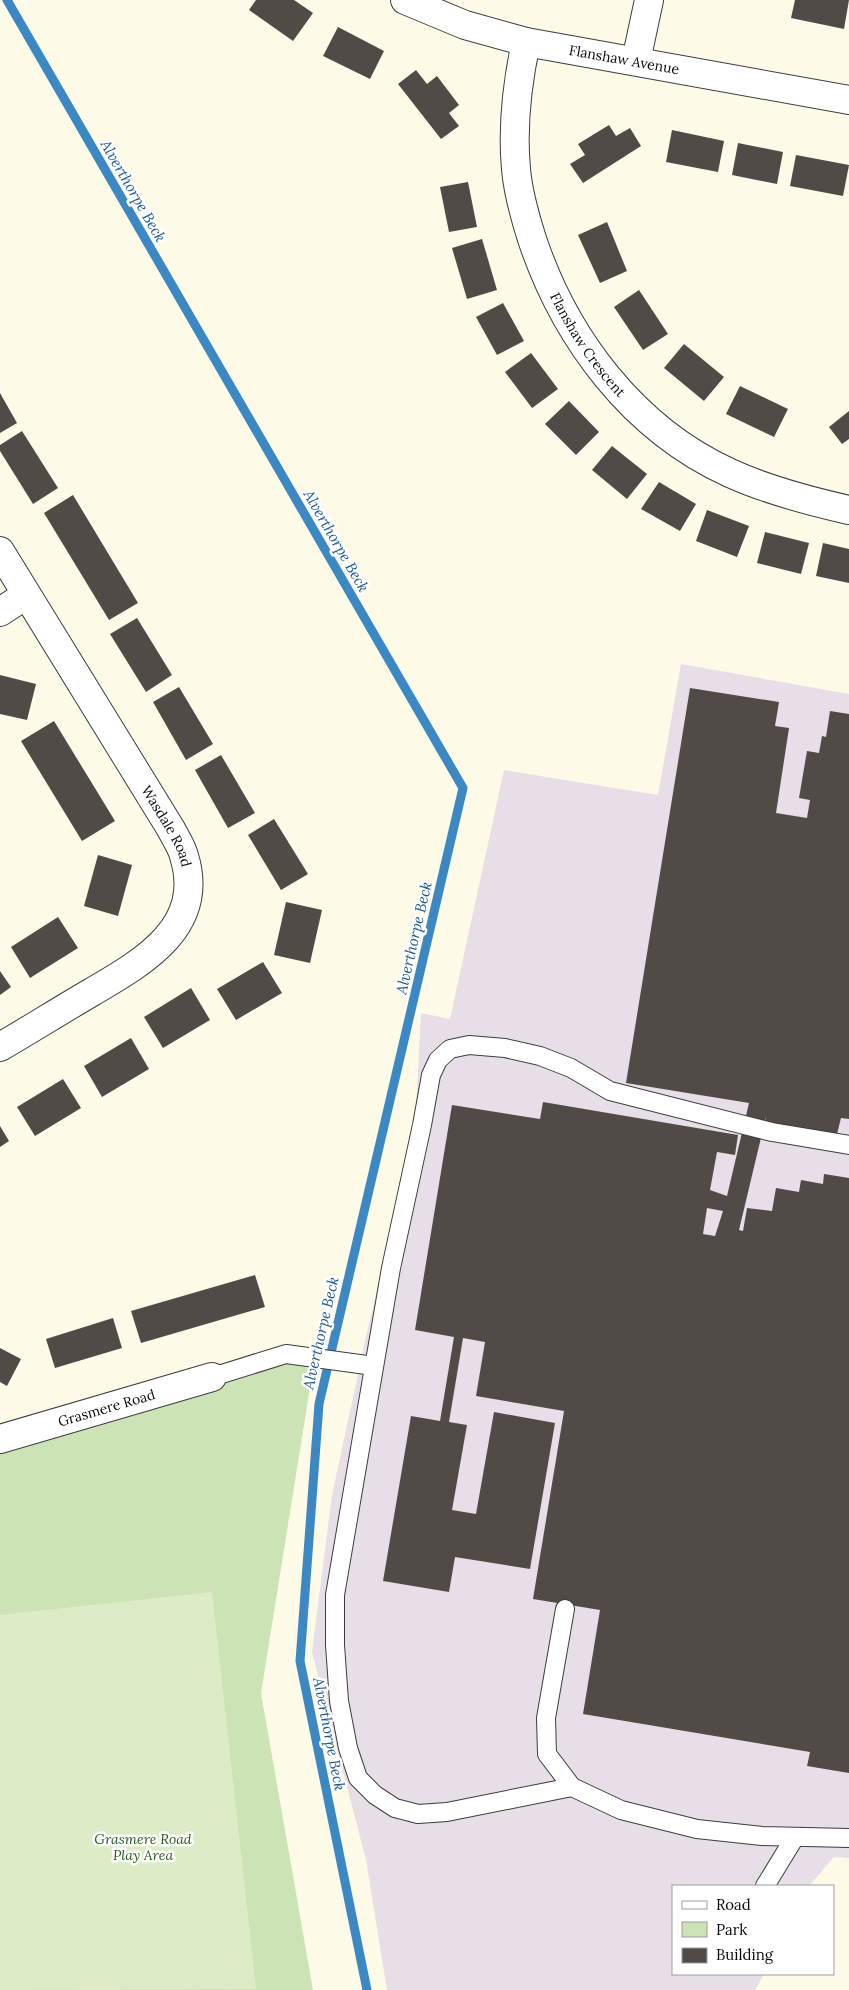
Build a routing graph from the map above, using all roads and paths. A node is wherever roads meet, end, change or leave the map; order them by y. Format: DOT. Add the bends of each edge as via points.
graph roads {
  1 [pos="405,0"];
  2 [pos="648,0"];
  3 [pos="526,42"];
  4 [pos="636,61"];
  5 [pos="849,100"];
  6 [pos="849,510"];
  7 [pos="0,551"];
  8 [pos="26,595"];
  9 [pos="0,612"];
  10 [pos="0,1047"];
  11 [pos="849,1145"];
  12 [pos="374,1366"];
  13 [pos="212,1377"];
  14 [pos="0,1439"];
  15 [pos="565,1609"];
  16 [pos="572,1787"];
  17 [pos="795,1837"];
  18 [pos="849,1838"];
  19 [pos="766,1885"];
  1 -- 3 [label="street, Flanshaw Avenue" via="465,25"];
  2 -- 4 [label="street"];
  3 -- 4 [label="street, Flanshaw Avenue"];
  3 -- 6 [label="street, Flanshaw Crescent" via="517,86 514,138 525,216 542,269 565,318 598,368 633,405 677,442 729,472 779,491"];
  4 -- 5 [label="street, Flanshaw Avenue"];
  7 -- 8 [label="street, Wasdale Road"];
  8 -- 9 [label="street"];
  8 -- 10 [label="street, Wasdale Road" via="170,829 184,855 188,878 186,900 178,924 165,942 125,972"];
  11 -- 12 [label="lane" via="772,1132 610,1091 571,1068 540,1056 505,1048 469,1045 450,1049 438,1060 430,1075"];
  12 -- 13 [label="lane" via="286,1354"];
  12 -- 16 [label="lane" via="335,1595 339,1701 348,1748 358,1778 395,1808 418,1814 448,1812"];
  13 -- 14 [label="street, Grasmere Road"];
  15 -- 16 [label="lane" via="546,1718 548,1754"];
  16 -- 17 [label="lane" via="622,1810 697,1829"];
  17 -- 18 [label="lane"];
  17 -- 19 [label="lane"];
}
